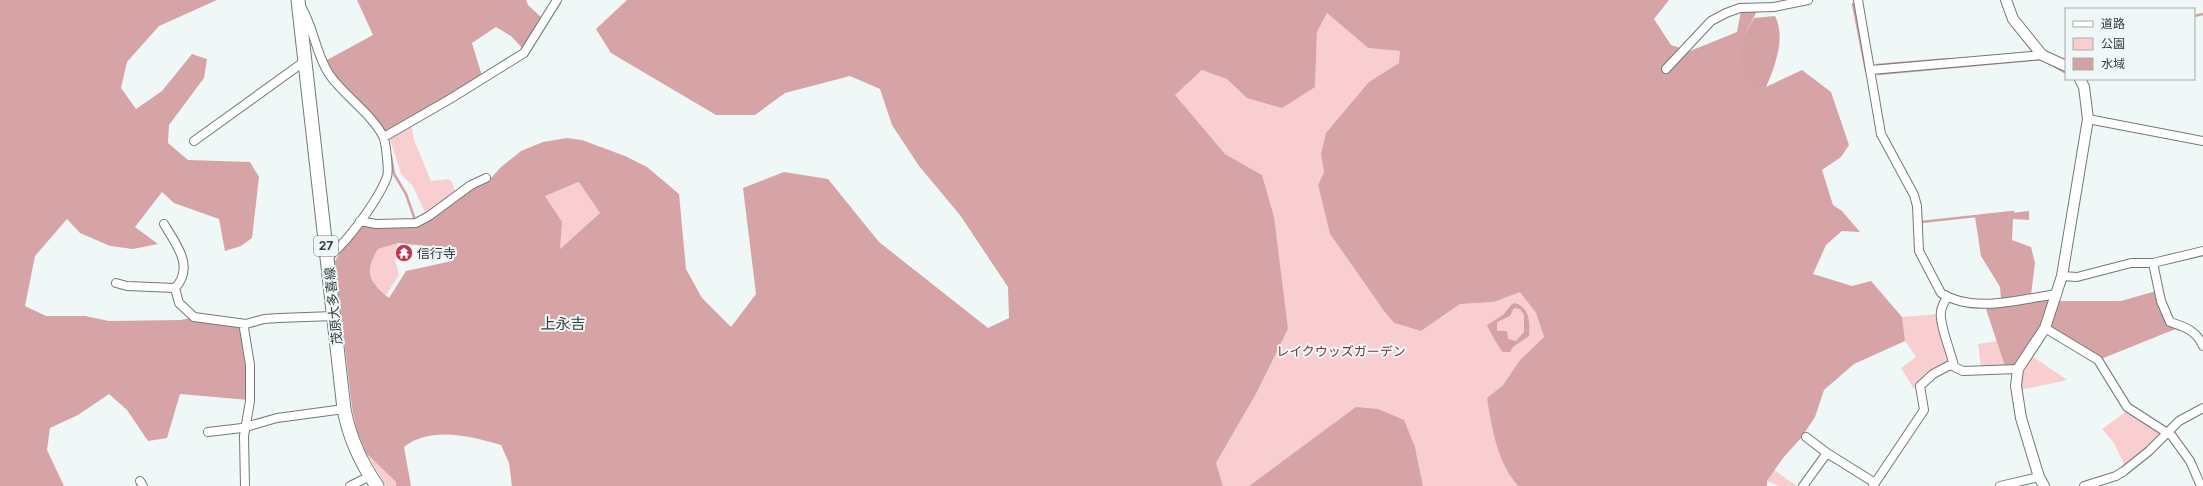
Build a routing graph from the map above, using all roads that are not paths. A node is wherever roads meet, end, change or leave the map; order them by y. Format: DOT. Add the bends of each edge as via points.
graph roads {
  1 [pos="557,0"];
  2 [pos="1808,0"];
  3 [pos="1858,0"];
  4 [pos="2006,0"];
  5 [pos="298,1"];
  6 [pos="2042,55"];
  7 [pos="305,61"];
  8 [pos="2065,66"];
  9 [pos="1666,69"];
  10 [pos="1871,70"];
  11 [pos="2080,80"];
  12 [pos="2088,119"];
  13 [pos="384,137"];
  14 [pos="194,141"];
  15 [pos="2203,141"];
  16 [pos="486,178"];
  17 [pos="360,221"];
  18 [pos="164,224"];
  19 [pos="2203,251"];
  20 [pos="328,257"];
  21 [pos="2153,263"];
  22 [pos="2062,276"];
  23 [pos="116,283"];
  24 [pos="175,288"];
  25 [pos="2057,294"];
  26 [pos="1947,297"];
  27 [pos="334,316"];
  28 [pos="246,324"];
  29 [pos="2045,328"];
  30 [pos="2203,346"];
  31 [pos="1954,366"];
  32 [pos="2018,369"];
  33 [pos="2203,408"];
  34 [pos="344,409"];
  35 [pos="246,426"];
  36 [pos="208,432"];
  37 [pos="2168,432"];
  38 [pos="1806,437"];
  39 [pos="1827,453"];
  40 [pos="2038,477"];
  41 [pos="374,481"];
  42 [pos="1874,485"];
  43 [pos="245,486"];
  44 [pos="350,486"];
  45 [pos="1803,486"];
  46 [pos="2000,486"];
  47 [pos="2044,486"];
  48 [pos="2084,486"];
  49 [pos="2200,486"];
  1 -- 13 [label="street" via="524,53"];
  2 -- 9 [label="street" via="1774,7 1740,8 1726,13 1711,21"];
  3 -- 10 [label="street"];
  4 -- 6 [label="street" via="2013,19"];
  5 -- 7 [label="main road, 茂原大多喜線 / 27"];
  5 -- 13 [label="street" via="308,16 317,52 330,75"];
  6 -- 8 [label="street"];
  6 -- 10 [label="street"];
  7 -- 14 [label="street"];
  7 -- 20 [label="main road, 茂原大多喜線 / 27"];
  10 -- 26 [label="street" via="1881,134 1917,206 1918,251 1941,294"];
  11 -- 12 [label="street" via="2084,87"];
  12 -- 15 [label="street"];
  12 -- 22 [label="street"];
  13 -- 17 [label="street" via="387,177"];
  16 -- 17 [label="street" via="416,223 376,224"];
  17 -- 20 [label="street" via="338,249"];
  18 -- 24 [label="street" via="180,252 184,265 181,281"];
  19 -- 21 [label="street"];
  20 -- 27 [label="main road, 茂原大多喜線 / 27"];
  21 -- 22 [label="street" via="2130,263 2077,277"];
  21 -- 30 [label="street" via="2161,301 2170,322 2189,329 2197,335"];
  22 -- 25 [label="street"];
  23 -- 24 [label="street" via="127,286"];
  24 -- 28 [label="street" via="179,303 194,317"];
  25 -- 26 [label="street" via="1967,304"];
  25 -- 29 [label="street"];
  26 -- 31 [label="street" via="1941,311 1941,322"];
  27 -- 28 [label="street" via="264,319"];
  27 -- 34 [label="main road, 茂原大多喜線 / 27"];
  28 -- 35 [label="street" via="244,328 250,364 250,401"];
  29 -- 32 [label="street"];
  29 -- 37 [label="street" via="2098,360 2127,407"];
  31 -- 32 [label="street" via="1963,371"];
  31 -- 42 [label="street" via="1950,365 1932,374 1920,386 1924,410"];
  32 -- 40 [label="street" via="2017,400"];
  33 -- 37 [label="street" via="2179,421"];
  34 -- 35 [label="street" via="277,418"];
  34 -- 41 [label="main road, 茂原大多喜線 / 27" via="348,428"];
  35 -- 36 [label="street"];
  35 -- 43 [label="street"];
  37 -- 48 [label="street" via="2149,452 2116,476"];
  37 -- 49 [label="street" via="2190,461"];
  38 -- 39 [label="street"];
  39 -- 42 [label="street"];
  39 -- 45 [label="street"];
  40 -- 46 [label="street"];
  40 -- 47 [label="street"];
  41 -- 44 [label="street"];
}
